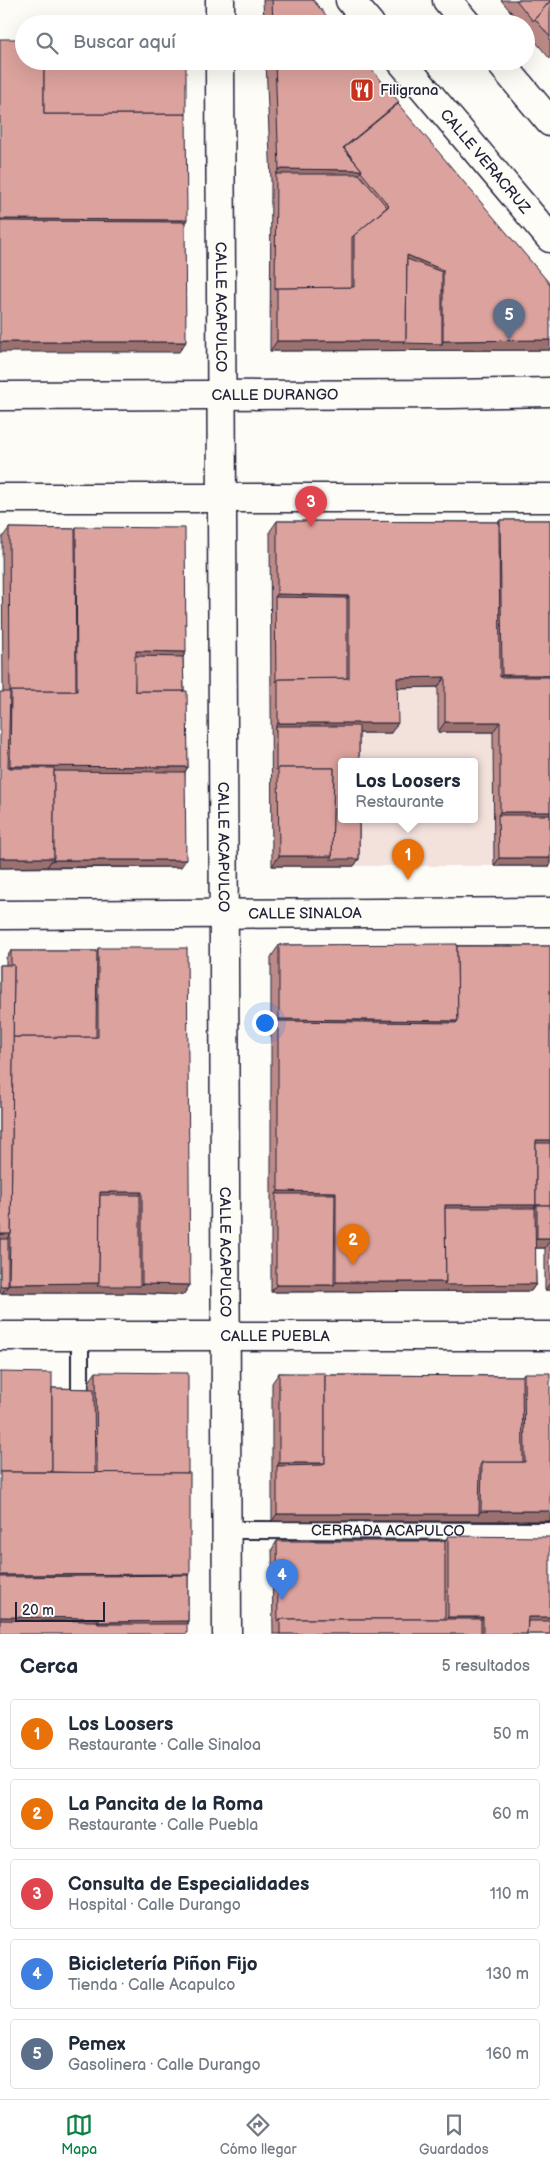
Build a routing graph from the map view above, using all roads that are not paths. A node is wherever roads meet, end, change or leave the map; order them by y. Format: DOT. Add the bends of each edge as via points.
graph roads {
  1 [pos="220,0"];
  2 [pos="350,0"];
  3 [pos="447,0"];
  4 [pos="220,15"];
  5 [pos="362,15"];
  6 [pos="460,15"];
  7 [pos="220,70"];
  8 [pos="409,70"];
  9 [pos="507,70"];
  10 [pos="550,122"];
  11 [pos="550,238"];
  12 [pos="550,392"];
  13 [pos="222,395"];
  14 [pos="0,396"];
  15 [pos="0,498"];
  16 [pos="222,498"];
  17 [pos="550,498"];
  18 [pos="550,912"];
  19 [pos="224,913"];
  20 [pos="0,914"];
  21 [pos="0,1336"];
  22 [pos="80,1336"];
  23 [pos="226,1336"];
  24 [pos="550,1336"];
  25 [pos="80,1395"];
  26 [pos="227,1530"];
  27 [pos="550,1531"];
  28 [pos="227,1634"];
  1 -- 4 [label="street"];
  2 -- 5 [label="street"];
  3 -- 6 [label="street"];
  7 -- 13 [label="street, CALLE ACAPULCO"];
  8 -- 11 [label="street, CALLE VERACRUZ"];
  9 -- 10 [label="street"];
  12 -- 13 [label="street, CALLE DURANGO"];
  13 -- 14 [label="street, CALLE DURANGO"];
  13 -- 16 [label="street, CALLE ACAPULCO"];
  15 -- 16 [label="street"];
  16 -- 17 [label="street"];
  16 -- 19 [label="street, CALLE ACAPULCO"];
  18 -- 19 [label="street, CALLE SINALOA"];
  19 -- 20 [label="street, CALLE SINALOA"];
  19 -- 23 [label="street, CALLE ACAPULCO"];
  21 -- 22 [label="street, CALLE PUEBLA"];
  22 -- 23 [label="street, CALLE PUEBLA"];
  22 -- 25 [label="lane"];
  23 -- 24 [label="street, CALLE PUEBLA"];
  23 -- 26 [label="street, CALLE ACAPULCO"];
  26 -- 27 [label="lane, CERRADA ACAPULCO"];
  26 -- 28 [label="street, CALLE ACAPULCO"];
}
